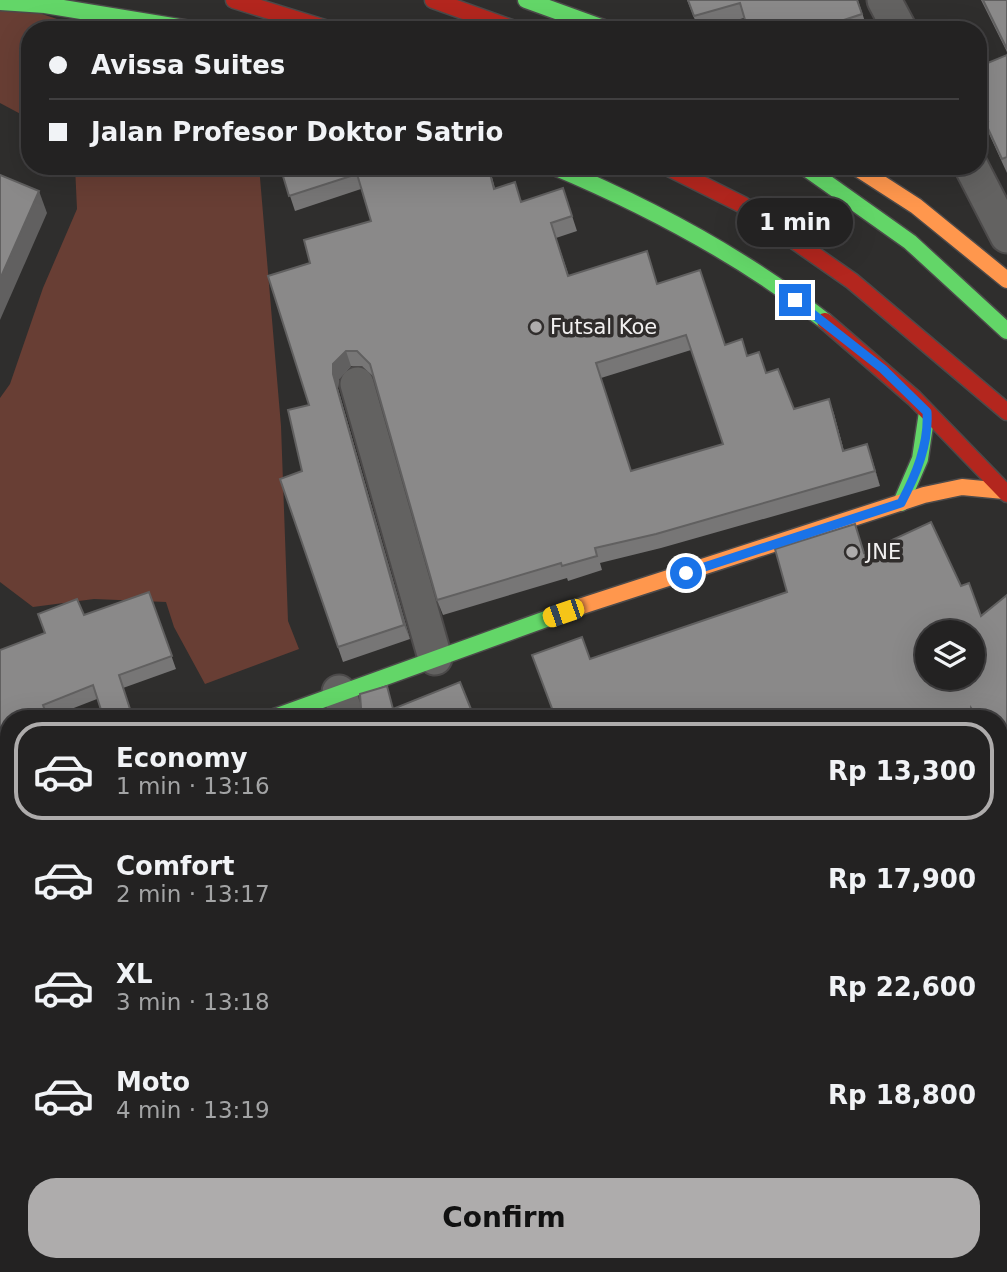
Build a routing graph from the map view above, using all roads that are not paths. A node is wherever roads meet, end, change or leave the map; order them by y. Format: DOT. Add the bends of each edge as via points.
graph roads {
  1 [pos="234,0"];
  2 [pos="433,0"];
  3 [pos="526,0"];
  4 [pos="884,0"];
  5 [pos="0,2"];
  6 [pos="142,21"];
  7 [pos="302,21"];
  8 [pos="492,21"];
  9 [pos="584,21"];
  10 [pos="895,21"];
  11 [pos="575,175"];
  12 [pos="683,175"];
  13 [pos="817,175"];
  14 [pos="868,175"];
  15 [pos="976,175"];
  16 [pos="616,176"];
  17 [pos="596,183"];
  18 [pos="1007,236"];
  19 [pos="1007,280"];
  20 [pos="1007,331"];
  21 [pos="357,384"];
  22 [pos="927,412"];
  23 [pos="1007,412"];
  24 [pos="1005,493"];
  25 [pos="901,503"];
  26 [pos="435,658"];
  27 [pos="344,706"];
  28 [pos="321,710"];
  1 -- 7 [label="main road"];
  2 -- 8 [label="main road"];
  3 -- 9 [label="main road"];
  4 -- 10 [label="street"];
  5 -- 6 [label="main road"];
  11 -- 17 [label="main road"];
  12 -- 23 [label="main road" via="743,205 852,281"];
  13 -- 20 [label="main road" via="848,194 971,295"];
  14 -- 19 [label="main road" via="916,206"];
  15 -- 18 [label="street"];
  16 -- 17 [label="main road"];
  17 -- 22 [label="main road" via="685,227 817,315"];
  21 -- 26 [label="street"];
  22 -- 24 [label="main road"];
  22 -- 25 [label="main road" via="919,465"];
  24 -- 25 [label="main road" via="947,488"];
  25 -- 26 [label="main road"];
  26 -- 27 [label="main road"];
  27 -- 28 [label="main road"];
}
